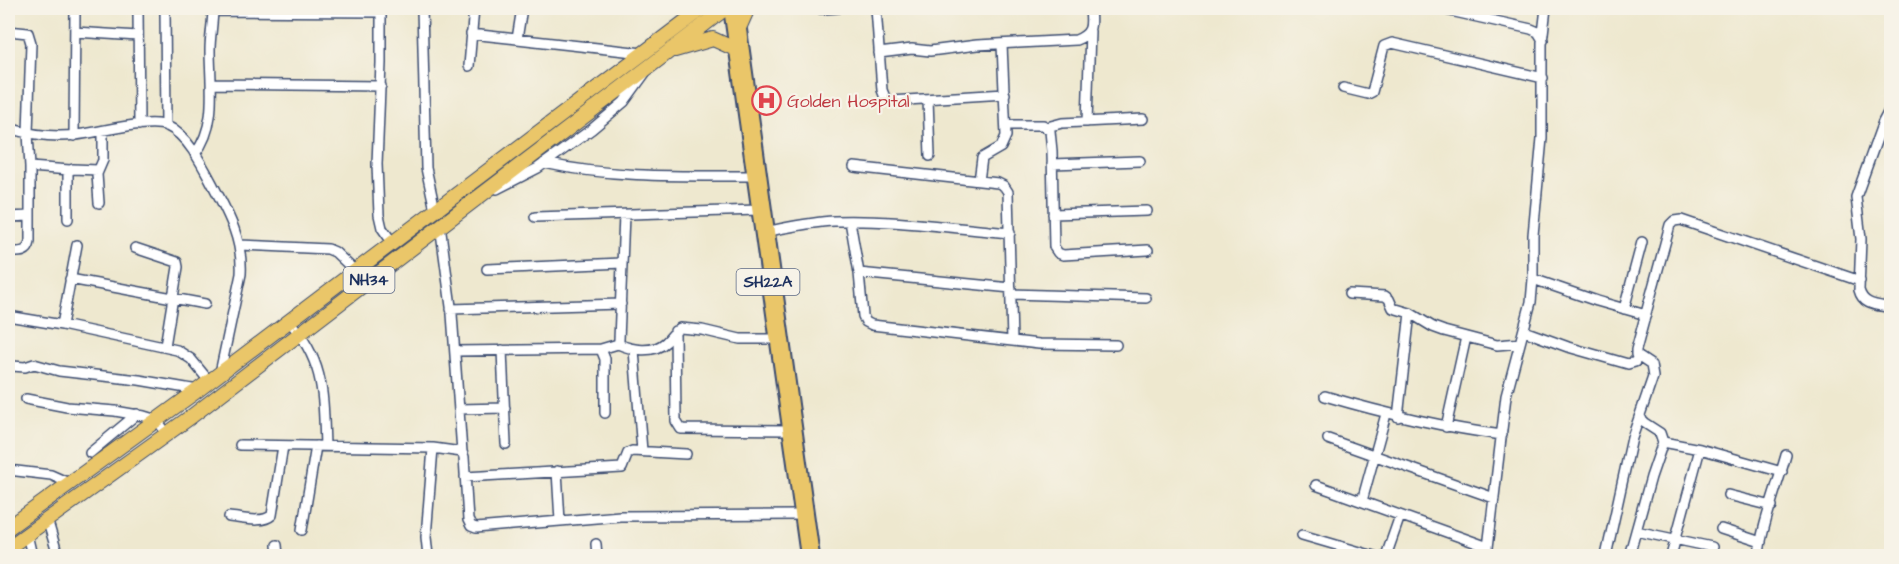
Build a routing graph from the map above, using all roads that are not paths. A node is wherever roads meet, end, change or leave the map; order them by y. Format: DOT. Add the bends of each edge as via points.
graph roads {
  1 [pos="75,8"];
  2 [pos="138,8"];
  3 [pos="165,8"];
  4 [pos="422,8"];
  5 [pos="474,8"];
  6 [pos="522,8"];
  7 [pos="696,8"];
  8 [pos="703,8"];
  9 [pos="727,8"];
  10 [pos="738,8"];
  11 [pos="748,8"];
  12 [pos="838,8"];
  13 [pos="876,8"];
  14 [pos="1090,8"];
  15 [pos="1437,8"];
  16 [pos="1546,8"];
  17 [pos="213,9"];
  18 [pos="820,9"];
  19 [pos="381,10"];
  20 [pos="684,22"];
  21 [pos="740,26"];
  22 [pos="8,31"];
  23 [pos="1090,31"];
  24 [pos="75,32"];
  25 [pos="471,34"];
  26 [pos="138,36"];
  27 [pos="517,39"];
  28 [pos="1543,40"];
  29 [pos="1002,45"];
  30 [pos="735,49"];
  31 [pos="879,53"];
  32 [pos="663,55"];
  33 [pos="646,60"];
  34 [pos="470,66"];
  35 [pos="1543,78"];
  36 [pos="211,84"];
  37 [pos="381,86"];
  38 [pos="1343,88"];
  39 [pos="1005,94"];
  40 [pos="928,99"];
  41 [pos="1892,105"];
  42 [pos="1143,119"];
  43 [pos="1087,122"];
  44 [pos="139,126"];
  45 [pos="166,126"];
  46 [pos="1007,126"];
  47 [pos="1047,127"];
  48 [pos="8,128"];
  49 [pos="103,132"];
  50 [pos="28,133"];
  51 [pos="74,136"];
  52 [pos="195,154"];
  53 [pos="930,156"];
  54 [pos="1140,161"];
  55 [pos="544,163"];
  56 [pos="1052,164"];
  57 [pos="30,167"];
  58 [pos="854,167"];
  59 [pos="70,170"];
  60 [pos="98,170"];
  61 [pos="753,176"];
  62 [pos="979,181"];
  63 [pos="470,202"];
  64 [pos="99,203"];
  65 [pos="435,210"];
  66 [pos="758,210"];
  67 [pos="1147,211"];
  68 [pos="1053,214"];
  69 [pos="624,215"];
  70 [pos="30,216"];
  71 [pos="8,217"];
  72 [pos="535,217"];
  73 [pos="68,219"];
  74 [pos="850,221"];
  75 [pos="440,225"];
  76 [pos="769,231"];
  77 [pos="1010,233"];
  78 [pos="392,242"];
  79 [pos="1642,242"];
  80 [pos="240,244"];
  81 [pos="77,245"];
  82 [pos="135,249"];
  83 [pos="1148,250"];
  84 [pos="8,252"];
  85 [pos="622,263"];
  86 [pos="488,269"];
  87 [pos="355,271"];
  88 [pos="859,273"];
  89 [pos="70,279"];
  90 [pos="1533,279"];
  91 [pos="1860,281"];
  92 [pos="1011,291"];
  93 [pos="1349,294"];
  94 [pos="1146,298"];
  95 [pos="172,299"];
  96 [pos="205,304"];
  97 [pos="621,304"];
  98 [pos="1892,308"];
  99 [pos="452,309"];
  100 [pos="1624,309"];
  101 [pos="1410,313"];
  102 [pos="1646,315"];
  103 [pos="8,316"];
  104 [pos="289,321"];
  105 [pos="62,325"];
  106 [pos="1524,331"];
  107 [pos="675,332"];
  108 [pos="300,333"];
  109 [pos="1466,337"];
  110 [pos="776,339"];
  111 [pos="1012,341"];
  112 [pos="1520,343"];
  113 [pos="618,344"];
  114 [pos="1116,345"];
  115 [pos="165,346"];
  116 [pos="601,349"];
  117 [pos="502,350"];
  118 [pos="634,350"];
  119 [pos="455,351"];
  120 [pos="1638,356"];
  121 [pos="8,369"];
  122 [pos="215,377"];
  123 [pos="198,390"];
  124 [pos="1325,396"];
  125 [pos="26,399"];
  126 [pos="504,408"];
  127 [pos="459,409"];
  128 [pos="605,413"];
  129 [pos="137,414"];
  130 [pos="1386,414"];
  131 [pos="1640,416"];
  132 [pos="1398,417"];
  133 [pos="157,420"];
  134 [pos="1446,427"];
  135 [pos="789,430"];
  136 [pos="167,434"];
  137 [pos="1502,435"];
  138 [pos="1328,439"];
  139 [pos="1663,442"];
  140 [pos="506,444"];
  141 [pos="240,445"];
  142 [pos="283,446"];
  143 [pos="321,446"];
  144 [pos="433,448"];
  145 [pos="1700,449"];
  146 [pos="642,451"];
  147 [pos="462,452"];
  148 [pos="90,453"];
  149 [pos="686,454"];
  150 [pos="1786,455"];
  151 [pos="1375,456"];
  152 [pos="8,470"];
  153 [pos="556,471"];
  154 [pos="1782,472"];
  155 [pos="465,477"];
  156 [pos="69,483"];
  157 [pos="1316,484"];
  158 [pos="1728,495"];
  159 [pos="1494,498"];
  160 [pos="1362,501"];
  161 [pos="1772,506"];
  162 [pos="801,515"];
  163 [pos="1400,516"];
  164 [pos="229,517"];
  165 [pos="47,519"];
  166 [pos="560,521"];
  167 [pos="8,528"];
  168 [pos="1721,529"];
  169 [pos="302,530"];
  170 [pos="1636,531"];
  171 [pos="27,534"];
  172 [pos="1302,535"];
  173 [pos="1676,538"];
  174 [pos="1761,542"];
  175 [pos="596,544"];
  176 [pos="277,545"];
  177 [pos="1712,547"];
  178 [pos="8,548"];
  179 [pos="1487,552"];
  180 [pos="32,556"];
  181 [pos="58,556"];
  182 [pos="278,556"];
  183 [pos="428,556"];
  184 [pos="597,556"];
  185 [pos="806,556"];
  186 [pos="814,556"];
  187 [pos="1374,556"];
  188 [pos="1386,556"];
  189 [pos="1606,556"];
  190 [pos="1629,556"];
  191 [pos="1671,556"];
  192 [pos="1760,556"];
  1 -- 24 [label="street"];
  2 -- 26 [label="street"];
  3 -- 45 [label="street"];
  4 -- 65 [label="street" via="426,168"];
  5 -- 25 [label="street"];
  6 -- 27 [label="street"];
  7 -- 20 [label="highway"];
  8 -- 20 [label="highway, NH34"];
  9 -- 30 [label="main road, SH22A"];
  9 -- 32 [label="highway, NH34"];
  10 -- 21 [label="main road, SH22A"];
  11 -- 21 [label="highway"];
  12 -- 18 [label="street"];
  13 -- 31 [label="street"];
  14 -- 23 [label="street"];
  15 -- 28 [label="street" via="1532,29"];
  16 -- 28 [label="street"];
  17 -- 19 [label="street"];
  17 -- 36 [label="street"];
  19 -- 37 [label="street"];
  20 -- 33 [label="highway, NH34"];
  21 -- 76 [label="main road, SH22A"];
  22 -- 50 [label="street" via="28,33 30,37"];
  23 -- 29 [label="street" via="1076,40"];
  23 -- 43 [label="street"];
  24 -- 26 [label="street"];
  24 -- 51 [label="street"];
  25 -- 27 [label="street"];
  25 -- 34 [label="street"];
  26 -- 44 [label="street"];
  27 -- 33 [label="street"];
  28 -- 35 [label="street"];
  29 -- 31 [label="street"];
  29 -- 39 [label="street"];
  30 -- 32 [label="highway" via="713,39"];
  30 -- 61 [label="main road, SH22A"];
  31 -- 40 [label="street" via="886,100"];
  32 -- 33 [label="highway, NH34"];
  33 -- 55 [label="street" via="637,87 624,102"];
  33 -- 63 [label="highway, NH34"];
  33 -- 65 [label="highway, NH34"];
  35 -- 38 [label="street" via="1387,43 1372,92"];
  35 -- 90 [label="street"];
  36 -- 37 [label="street"];
  36 -- 52 [label="street" via="209,127"];
  37 -- 78 [label="street" via="379,215"];
  39 -- 40 [label="street"];
  39 -- 46 [label="street"];
  40 -- 53 [label="street"];
  41 -- 91 [label="street" via="1856,197"];
  42 -- 43 [label="street"];
  43 -- 47 [label="street"];
  44 -- 45 [label="street"];
  44 -- 49 [label="street"];
  45 -- 52 [label="street"];
  46 -- 47 [label="street"];
  46 -- 62 [label="street" via="1004,142 982,158"];
  47 -- 56 [label="street"];
  48 -- 50 [label="street"];
  49 -- 51 [label="street"];
  49 -- 60 [label="street" via="103,160"];
  50 -- 51 [label="street"];
  50 -- 57 [label="street"];
  52 -- 80 [label="street" via="225,207"];
  54 -- 56 [label="street"];
  55 -- 61 [label="street" via="582,172"];
  55 -- 63 [label="street"];
  56 -- 68 [label="street"];
  57 -- 59 [label="street"];
  57 -- 70 [label="street"];
  58 -- 62 [label="street"];
  59 -- 60 [label="street"];
  59 -- 73 [label="street"];
  60 -- 64 [label="street"];
  61 -- 66 [label="main road, SH22A"];
  62 -- 77 [label="street" via="998,183 1008,192"];
  63 -- 75 [label="highway, NH34"];
  65 -- 78 [label="highway, NH34"];
  66 -- 69 [label="street"];
  66 -- 110 [label="main road, SH22A"];
  67 -- 68 [label="street"];
  68 -- 83 [label="street" via="1054,247 1063,255"];
  69 -- 72 [label="street"];
  69 -- 85 [label="street"];
  70 -- 71 [label="street"];
  70 -- 84 [label="street" via="27,249"];
  74 -- 76 [label="street"];
  74 -- 77 [label="street"];
  74 -- 88 [label="street"];
  75 -- 99 [label="street"];
  75 -- 108 [label="highway, NH34"];
  76 -- 186 [label="main road, SH22A"];
  77 -- 92 [label="street"];
  78 -- 87 [label="highway, NH34"];
  79 -- 100 [label="street"];
  80 -- 87 [label="street" via="328,249"];
  80 -- 122 [label="street" via="241,274"];
  81 -- 89 [label="street"];
  82 -- 95 [label="street" via="177,262"];
  85 -- 86 [label="street"];
  85 -- 97 [label="street"];
  87 -- 104 [label="highway, NH34"];
  88 -- 92 [label="street"];
  88 -- 111 [label="street" via="863,316 872,325"];
  89 -- 95 [label="street"];
  89 -- 105 [label="street"];
  90 -- 100 [label="street"];
  90 -- 106 [label="street"];
  91 -- 98 [label="street" via="1864,301"];
  91 -- 102 [label="street" via="1681,220 1674,221"];
  92 -- 94 [label="street"];
  92 -- 111 [label="street"];
  93 -- 101 [label="street" via="1385,296 1391,306"];
  95 -- 96 [label="street"];
  95 -- 115 [label="street"];
  97 -- 99 [label="street"];
  97 -- 113 [label="street"];
  99 -- 119 [label="street"];
  100 -- 102 [label="street"];
  101 -- 109 [label="street" via="1439,330"];
  101 -- 132 [label="street"];
  102 -- 120 [label="street" via="1636,350"];
  103 -- 105 [label="street"];
  104 -- 108 [label="street"];
  104 -- 122 [label="highway, NH34"];
  105 -- 115 [label="street"];
  106 -- 112 [label="street"];
  106 -- 120 [label="street" via="1628,364"];
  107 -- 110 [label="street" via="685,328 741,339"];
  107 -- 118 [label="street" via="662,345"];
  107 -- 135 [label="street" via="676,421 681,429"];
  108 -- 136 [label="highway, NH34"];
  108 -- 143 [label="street" via="320,376"];
  109 -- 112 [label="street" via="1497,345"];
  109 -- 134 [label="street"];
  110 -- 135 [label="main road, SH22A"];
  111 -- 114 [label="street"];
  112 -- 137 [label="street" via="1506,396"];
  113 -- 116 [label="street"];
  113 -- 118 [label="street"];
  115 -- 122 [label="street" via="184,353"];
  116 -- 117 [label="street"];
  116 -- 128 [label="street" via="605,359"];
  117 -- 119 [label="street"];
  117 -- 126 [label="street"];
  118 -- 146 [label="street"];
  119 -- 127 [label="street"];
  120 -- 131 [label="street" via="1651,365 1653,377"];
  121 -- 123 [label="street" via="34,364"];
  122 -- 123 [label="highway, NH34"];
  123 -- 133 [label="highway, NH34"];
  124 -- 130 [label="street"];
  125 -- 129 [label="street"];
  126 -- 127 [label="street"];
  126 -- 140 [label="street"];
  127 -- 147 [label="street"];
  129 -- 133 [label="street"];
  129 -- 148 [label="street"];
  130 -- 132 [label="street"];
  130 -- 151 [label="street"];
  131 -- 139 [label="street" via="1660,433"];
  131 -- 189 [label="street"];
  132 -- 134 [label="street"];
  133 -- 136 [label="street"];
  133 -- 156 [label="highway, NH34"];
  134 -- 137 [label="street"];
  135 -- 162 [label="main road, SH22A"];
  136 -- 165 [label="highway, NH34"];
  137 -- 159 [label="street"];
  138 -- 151 [label="street"];
  139 -- 145 [label="street"];
  139 -- 170 [label="street"];
  141 -- 142 [label="street"];
  142 -- 143 [label="street"];
  142 -- 164 [label="street" via="272,515 262,520"];
  143 -- 144 [label="street"];
  143 -- 169 [label="street"];
  144 -- 147 [label="street"];
  144 -- 183 [label="street"];
  145 -- 154 [label="street"];
  145 -- 173 [label="street"];
  146 -- 149 [label="street"];
  146 -- 153 [label="street" via="628,453 622,468"];
  147 -- 155 [label="street"];
  150 -- 154 [label="street"];
  151 -- 159 [label="street"];
  151 -- 160 [label="street"];
  152 -- 156 [label="street" via="51,475"];
  153 -- 155 [label="street"];
  153 -- 166 [label="street"];
  154 -- 161 [label="street"];
  155 -- 166 [label="street" via="471,526 498,528"];
  156 -- 167 [label="highway, NH34"];
  157 -- 160 [label="street"];
  158 -- 161 [label="street"];
  159 -- 179 [label="street"];
  160 -- 163 [label="street"];
  161 -- 174 [label="street"];
  162 -- 166 [label="street" via="620,516"];
  162 -- 185 [label="main road, SH22A"];
  163 -- 179 [label="street"];
  163 -- 188 [label="street"];
  165 -- 171 [label="highway, NH34"];
  165 -- 181 [label="street"];
  168 -- 174 [label="street"];
  170 -- 173 [label="street"];
  170 -- 190 [label="street"];
  171 -- 178 [label="highway, NH34"];
  171 -- 180 [label="street"];
  172 -- 187 [label="street"];
  173 -- 177 [label="street"];
  173 -- 191 [label="street"];
  174 -- 192 [label="street"];
  175 -- 184 [label="street"];
  176 -- 182 [label="street"];
}
